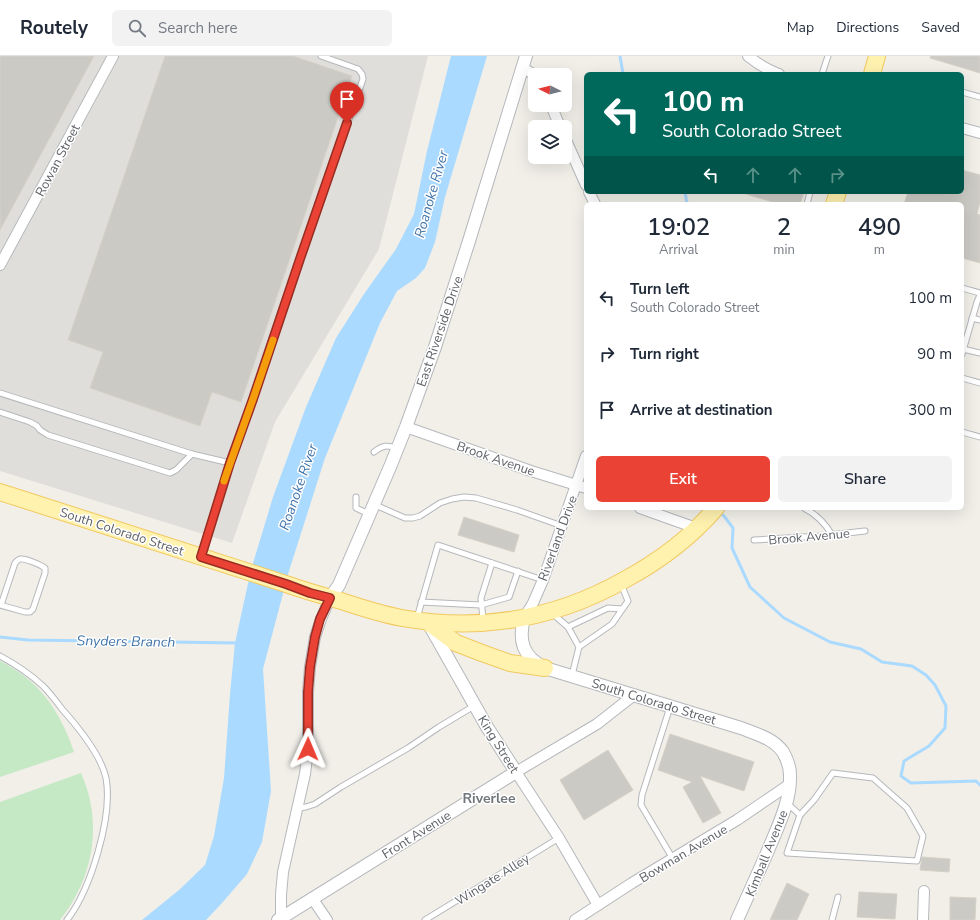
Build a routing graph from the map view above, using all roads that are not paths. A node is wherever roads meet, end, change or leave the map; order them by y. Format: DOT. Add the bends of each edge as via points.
graph roads {
  1 [pos="113,56"];
  2 [pos="321,56"];
  3 [pos="526,56"];
  4 [pos="748,56"];
  5 [pos="828,56"];
  6 [pos="877,56"];
  7 [pos="522,69"];
  8 [pos="528,71"];
  9 [pos="773,72"];
  10 [pos="823,72"];
  11 [pos="873,72"];
  12 [pos="964,93"];
  13 [pos="980,97"];
  14 [pos="964,129"];
  15 [pos="980,133"];
  16 [pos="572,154"];
  17 [pos="584,181"];
  18 [pos="0,265"];
  19 [pos="964,289"];
  20 [pos="980,294"];
  21 [pos="972,318"];
  22 [pos="980,320"];
  23 [pos="964,347"];
  24 [pos="964,351"];
  25 [pos="980,353"];
  26 [pos="964,379"];
  27 [pos="980,383"];
  28 [pos="0,393"];
  29 [pos="0,412"];
  30 [pos="406,427"];
  31 [pos="964,433"];
  32 [pos="980,437"];
  33 [pos="397,448"];
  34 [pos="374,452"];
  35 [pos="192,454"];
  36 [pos="230,463"];
  37 [pos="584,468"];
  38 [pos="581,486"];
  39 [pos="0,492"];
  40 [pos="356,497"];
  41 [pos="371,509"];
  42 [pos="646,510"];
  43 [pos="808,510"];
  44 [pos="712,512"];
  45 [pos="562,526"];
  46 [pos="696,528"];
  47 [pos="865,531"];
  48 [pos="832,535"];
  49 [pos="754,540"];
  50 [pos="201,557"];
  51 [pos="492,563"];
  52 [pos="518,571"];
  53 [pos="543,580"];
  54 [pos="620,583"];
  55 [pos="330,598"];
  56 [pos="421,602"];
  57 [pos="1,605"];
  58 [pos="482,605"];
  59 [pos="622,609"];
  60 [pos="551,612"];
  61 [pos="524,618"];
  62 [pos="422,621"];
  63 [pos="483,623"];
  64 [pos="568,627"];
  65 [pos="579,647"];
  66 [pos="0,656"];
  67 [pos="545,668"];
  68 [pos="572,676"];
  69 [pos="634,695"];
  70 [pos="475,705"];
  71 [pos="670,706"];
  72 [pos="516,772"];
  73 [pos="790,784"];
  74 [pos="786,802"];
  75 [pos="298,808"];
  76 [pos="800,815"];
  77 [pos="558,838"];
  78 [pos="672,859"];
  79 [pos="924,891"];
  80 [pos="838,897"];
  81 [pos="312,898"];
  82 [pos="598,905"];
  83 [pos="279,919"];
  84 [pos="67,920"];
  85 [pos="327,920"];
  86 [pos="425,920"];
  87 [pos="575,920"];
  88 [pos="737,920"];
  89 [pos="832,920"];
  90 [pos="923,920"];
  1 -- 18 [label="street, Rowan Street"];
  2 -- 36 [label="lane" via="358,69 363,79"];
  3 -- 7 [label="street, East Riverside Drive"];
  4 -- 9 [label="street"];
  5 -- 10 [label="lane"];
  6 -- 11 [label="main road"];
  7 -- 8 [label="street"];
  7 -- 30 [label="street, East Riverside Drive" via="438,339"];
  12 -- 13 [label="lane"];
  14 -- 15 [label="street"];
  16 -- 17 [label="street"];
  19 -- 20 [label="lane"];
  20 -- 21 [label="lane"];
  21 -- 22 [label="lane"];
  21 -- 23 [label="lane"];
  24 -- 25 [label="lane"];
  26 -- 27 [label="lane"];
  28 -- 35 [label="lane"];
  29 -- 35 [label="lane" via="30,422 48,435 170,473"];
  30 -- 33 [label="street, East Riverside Drive"];
  30 -- 38 [label="street, Brook Avenue" via="530,471"];
  31 -- 32 [label="lane"];
  33 -- 34 [label="lane" via="388,445"];
  33 -- 41 [label="street, East Riverside Drive"];
  35 -- 36 [label="lane"];
  36 -- 50 [label="lane"];
  37 -- 38 [label="street, Riverland Drive"];
  38 -- 45 [label="street, Riverland Drive"];
  39 -- 50 [label="main road, South Colorado Street"];
  40 -- 41 [label="lane" via="356,508"];
  41 -- 45 [label="lane" via="413,518 452,499 476,498"];
  41 -- 55 [label="street, East Riverside Drive" via="339,585"];
  42 -- 46 [label="street"];
  43 -- 48 [label="lane"];
  44 -- 46 [label="main road"];
  45 -- 53 [label="street, Riverland Drive"];
  46 -- 54 [label="main road" via="664,555"];
  47 -- 48 [label="lane, Brook Avenue"];
  48 -- 49 [label="lane, Brook Avenue"];
  50 -- 55 [label="main road, South Colorado Street"];
  51 -- 52 [label="lane"];
  51 -- 56 [label="lane" via="438,545"];
  51 -- 58 [label="lane" via="481,598"];
  52 -- 53 [label="lane"];
  52 -- 58 [label="lane" via="509,598"];
  53 -- 61 [label="street, Riverland Drive"];
  54 -- 59 [label="lane" via="628,601"];
  54 -- 60 [label="main road"];
  55 -- 62 [label="main road, South Colorado Street" via="373,611"];
  55 -- 75 [label="street" via="320,619 310,667 308,749"];
  56 -- 58 [label="lane"];
  56 -- 62 [label="lane"];
  57 -- 57 [label="lane" via="30,612 46,568 22,559 17,560"];
  58 -- 63 [label="lane"];
  59 -- 64 [label="lane" via="608,608"];
  59 -- 65 [label="lane" via="612,624"];
  60 -- 61 [label="main road"];
  60 -- 64 [label="lane"];
  61 -- 63 [label="main road, South Colorado Street"];
  61 -- 67 [label="street, South Colorado Street" via="523,646 531,659"];
  62 -- 63 [label="main road, South Colorado Street"];
  62 -- 67 [label="main road" via="456,642 482,653 510,663"];
  62 -- 70 [label="street, King Street"];
  64 -- 65 [label="lane"];
  65 -- 68 [label="lane"];
  66 -- 84 [label="lane" via="30,675 49,693 95,752 106,777 107,798 102,836 86,887"];
  67 -- 68 [label="street, South Colorado Street"];
  68 -- 69 [label="street, South Colorado Street"];
  69 -- 71 [label="street, South Colorado Street"];
  69 -- 72 [label="street, Front Avenue" via="597,724"];
  70 -- 72 [label="street, King Street"];
  70 -- 75 [label="lane" via="315,804"];
  71 -- 73 [label="street, South Colorado Street" via="741,728 775,743 782,750 788,763 791,773"];
  71 -- 78 [label="lane" via="641,804"];
  72 -- 77 [label="street, King Street"];
  72 -- 81 [label="street, Front Avenue"];
  73 -- 74 [label="street, Kimball Avenue"];
  73 -- 78 [label="street, Bowman Avenue"];
  74 -- 76 [label="lane"];
  74 -- 88 [label="street, Kimball Avenue" via="778,827"];
  75 -- 83 [label="street" via="283,872"];
  76 -- 76 [label="lane" via="833,773 873,778 907,808 924,836 917,861 787,853"];
  77 -- 82 [label="street, King Street"];
  77 -- 86 [label="lane, Wingate Alley"];
  78 -- 82 [label="street, Bowman Avenue"];
  79 -- 90 [label="street"];
  80 -- 89 [label="lane"];
  81 -- 83 [label="street, Front Avenue"];
  81 -- 85 [label="street"];
  82 -- 87 [label="street, Bowman Avenue"];
}
